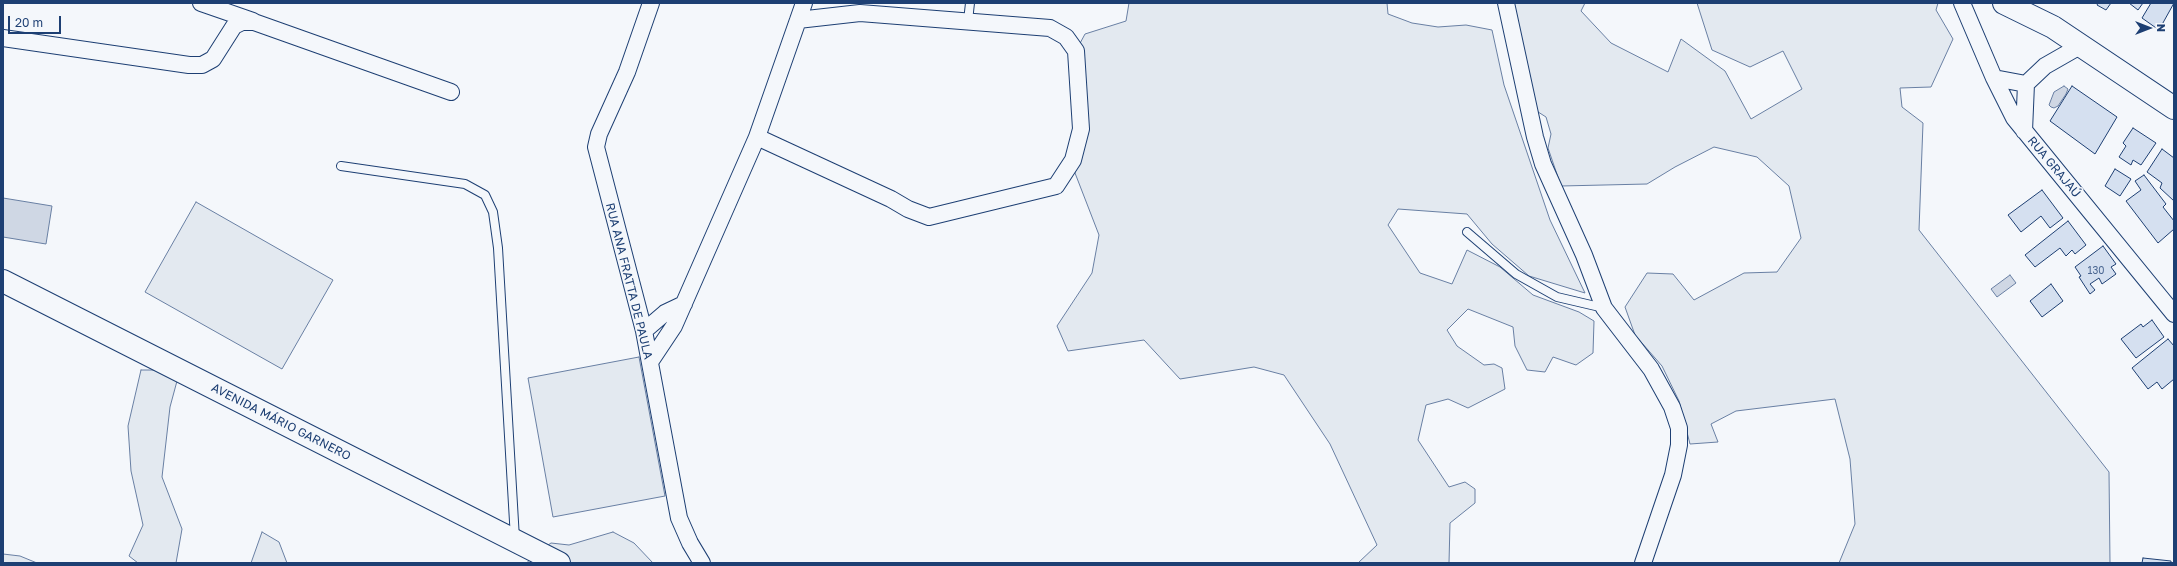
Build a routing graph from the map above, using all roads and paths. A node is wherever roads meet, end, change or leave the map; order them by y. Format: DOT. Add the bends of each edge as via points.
graph roads {
  1 [pos="201,3"];
  2 [pos="651,3"];
  3 [pos="804,3"];
  4 [pos="970,3"];
  5 [pos="1506,3"];
  6 [pos="1962,3"];
  7 [pos="2004,3"];
  8 [pos="2029,3"];
  9 [pos="798,20"];
  10 [pos="968,21"];
  11 [pos="254,22"];
  12 [pos="2053,27"];
  13 [pos="3,38"];
  14 [pos="2080,46"];
  15 [pos="1994,78"];
  16 [pos="2026,84"];
  17 [pos="451,92"];
  18 [pos="2174,108"];
  19 [pos="2024,131"];
  20 [pos="757,137"];
  21 [pos="341,166"];
  22 [pos="1466,232"];
  23 [pos="3,281"];
  24 [pos="684,304"];
  25 [pos="1604,308"];
  26 [pos="2174,314"];
  27 [pos="644,331"];
  28 [pos="650,362"];
  29 [pos="515,540"];
  30 [pos="559,563"];
  31 [pos="702,563"];
  32 [pos="1643,563"];
  1 -- 11 [label="street"];
  2 -- 27 [label="street, RUA ANA FRATTA DE PAULA" via="627,72 599,134 596,147"];
  3 -- 9 [label="street"];
  4 -- 10 [label="lane"];
  5 -- 25 [label="street" via="1534,137"];
  6 -- 15 [label="street, RUA GRAJAÚ"];
  7 -- 12 [label="main road"];
  8 -- 12 [label="main road"];
  9 -- 10 [label="street" via="860,12"];
  9 -- 20 [label="street"];
  10 -- 20 [label="street" via="1050,28 1066,37 1076,51 1081,130 1073,160 1056,186 929,216 908,209"];
  11 -- 13 [label="street" via="242,22 234,26 213,59 202,65"];
  11 -- 17 [label="street"];
  12 -- 14 [label="main road"];
  14 -- 16 [label="street" via="2045,66"];
  14 -- 18 [label="main road"];
  15 -- 16 [label="street"];
  15 -- 19 [label="street, RUA GRAJAÚ" via="2005,102"];
  16 -- 19 [label="street"];
  19 -- 26 [label="street, RUA GRAJAÚ"];
  20 -- 24 [label="street"];
  21 -- 29 [label="lane" via="465,184 486,195 494,212"];
  22 -- 25 [label="lane" via="1516,274 1557,297"];
  23 -- 29 [label="main road, AVENIDA MÁRIO GARNERO"];
  24 -- 27 [label="street" via="665,314"];
  24 -- 28 [label="street"];
  25 -- 32 [label="street" via="1651,369 1672,407 1679,428 1679,445 1673,475"];
  27 -- 28 [label="street, RUA ANA FRATTA DE PAULA"];
  28 -- 31 [label="street, RUA ANA FRATTA DE PAULA" via="679,518"];
  29 -- 30 [label="main road, AVENIDA MÁRIO GARNERO"];
}
